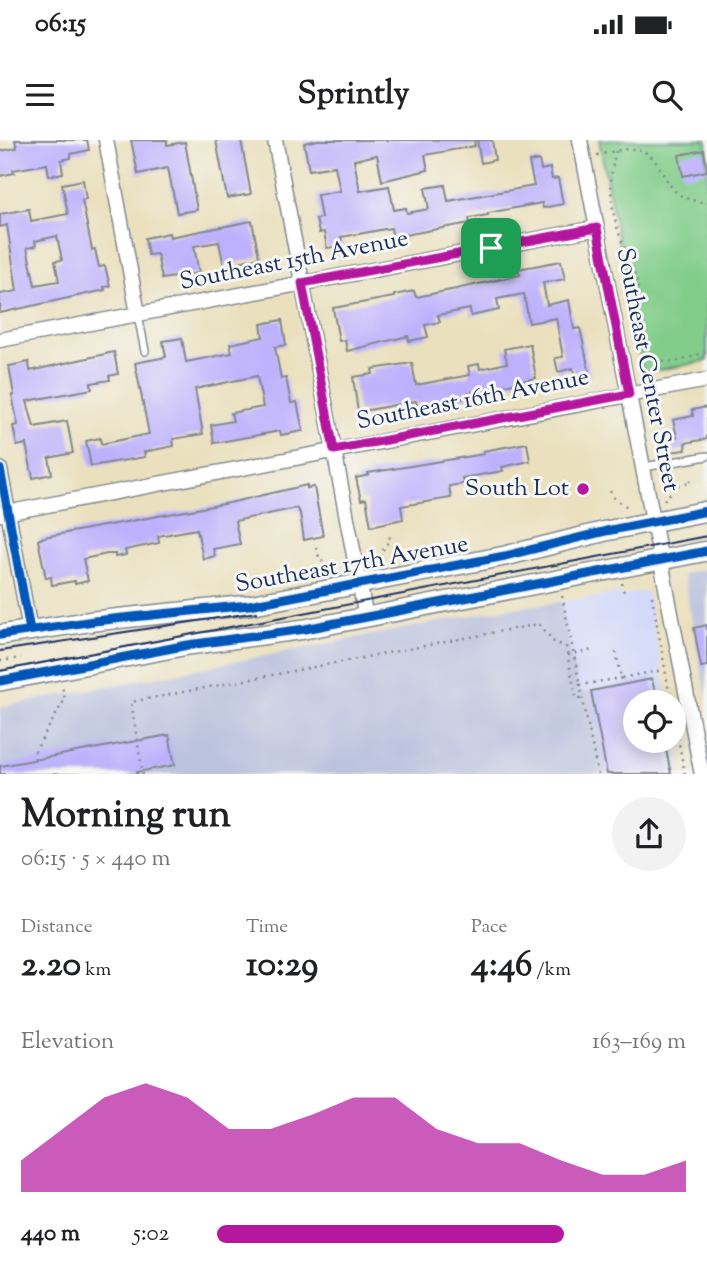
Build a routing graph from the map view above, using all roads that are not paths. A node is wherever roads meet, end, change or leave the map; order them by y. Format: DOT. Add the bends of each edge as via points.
graph roads {
  1 [pos="106,140"];
  2 [pos="275,140"];
  3 [pos="580,140"];
  4 [pos="597,228"];
  5 [pos="302,283"];
  6 [pos="138,314"];
  7 [pos="0,340"];
  8 [pos="145,351"];
  9 [pos="707,380"];
  10 [pos="629,394"];
  11 [pos="334,450"];
  12 [pos="707,456"];
  13 [pos="643,468"];
  14 [pos="0,469"];
  15 [pos="707,510"];
  16 [pos="4,513"];
  17 [pos="653,521"];
  18 [pos="707,551"];
  19 [pos="661,561"];
  20 [pos="359,584"];
  21 [pos="366,618"];
  22 [pos="30,630"];
  23 [pos="0,635"];
  24 [pos="0,681"];
  25 [pos="702,774"];
  1 -- 6 [label="street"];
  2 -- 5 [label="street"];
  3 -- 4 [label="street, Southeast Center Street"];
  4 -- 5 [label="street, Southeast 15th Avenue"];
  4 -- 10 [label="street, Southeast Center Street"];
  5 -- 6 [label="street, Southeast 15th Avenue"];
  5 -- 11 [label="street"];
  6 -- 7 [label="street, Southeast 15th Avenue"];
  6 -- 8 [label="lane"];
  9 -- 10 [label="street, Southeast 16th Avenue"];
  10 -- 11 [label="street, Southeast 16th Avenue"];
  10 -- 13 [label="street, Southeast Center Street"];
  11 -- 16 [label="street, Southeast 16th Avenue"];
  11 -- 20 [label="street"];
  12 -- 13 [label="lane"];
  13 -- 17 [label="street, Southeast Center Street"];
  14 -- 16 [label="street"];
  15 -- 17 [label="street, Southeast 17th Avenue"];
  16 -- 22 [label="street"];
  17 -- 19 [label="street, Southeast Center Street"];
  17 -- 20 [label="street, Southeast 17th Avenue"];
  18 -- 19 [label="street"];
  19 -- 21 [label="street"];
  19 -- 25 [label="street, Southeast Center Street"];
  20 -- 21 [label="street"];
  20 -- 22 [label="street, Southeast 17th Avenue" via="248,605"];
  21 -- 24 [label="street" via="188,645"];
  22 -- 23 [label="street, Southeast 17th Avenue"];
}
